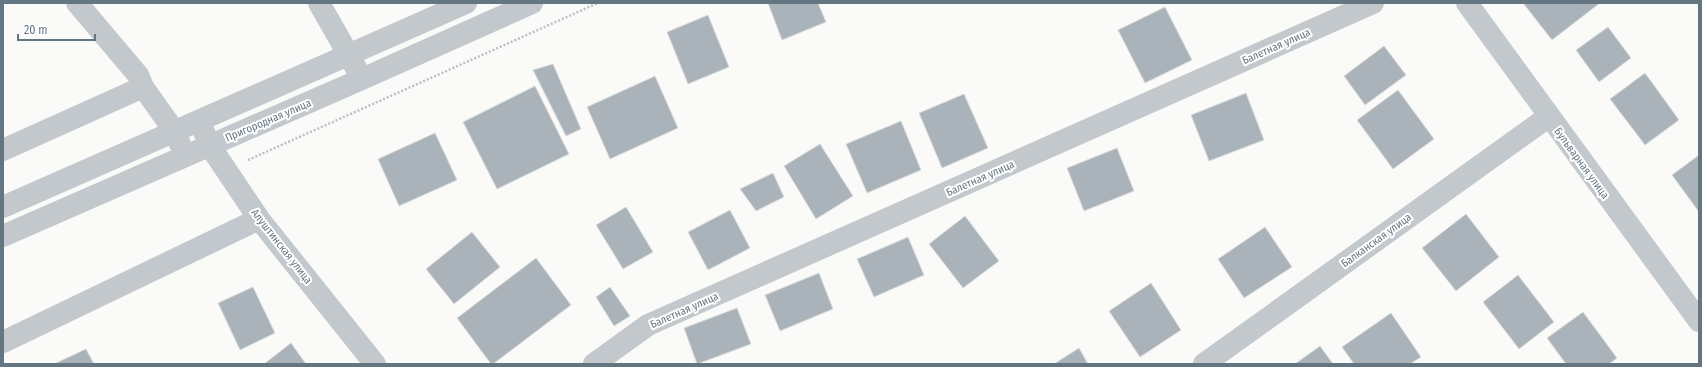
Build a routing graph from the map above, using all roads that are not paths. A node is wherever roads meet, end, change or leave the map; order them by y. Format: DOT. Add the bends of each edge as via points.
graph roads {
  1 [pos="77,3"];
  2 [pos="319,3"];
  3 [pos="466,3"];
  4 [pos="532,3"];
  5 [pos="1374,3"];
  6 [pos="1466,3"];
  7 [pos="349,55"];
  8 [pos="362,79"];
  9 [pos="143,87"];
  10 [pos="1548,117"];
  11 [pos="199,121"];
  12 [pos="175,132"];
  13 [pos="210,146"];
  14 [pos="3,150"];
  15 [pos="186,156"];
  16 [pos="3,207"];
  17 [pos="259,219"];
  18 [pos="3,236"];
  19 [pos="1699,321"];
  20 [pos="3,342"];
  21 [pos="375,364"];
  22 [pos="594,364"];
  23 [pos="1204,364"];
  1 -- 9 [label="street" via="138,75"];
  2 -- 7 [label="street"];
  3 -- 7 [label="street"];
  4 -- 8 [label="street, Пригородная улица"];
  5 -- 22 [label="street, Балетная улица" via="648,325"];
  6 -- 10 [label="street, Бульварная улица"];
  7 -- 8 [label="street"];
  7 -- 11 [label="street"];
  8 -- 13 [label="street, Пригородная улица"];
  9 -- 12 [label="street"];
  9 -- 14 [label="street"];
  10 -- 19 [label="street, Бульварная улица"];
  10 -- 23 [label="street, Балканская улица"];
  11 -- 12 [label="street"];
  11 -- 13 [label="street, Алуштинская улица"];
  12 -- 15 [label="street"];
  12 -- 16 [label="street"];
  13 -- 15 [label="street, Пригородная улица"];
  13 -- 17 [label="street, Алуштинская улица"];
  15 -- 18 [label="street, Пригородная улица"];
  17 -- 20 [label="street"];
  17 -- 21 [label="street, Алуштинская улица"];
}
